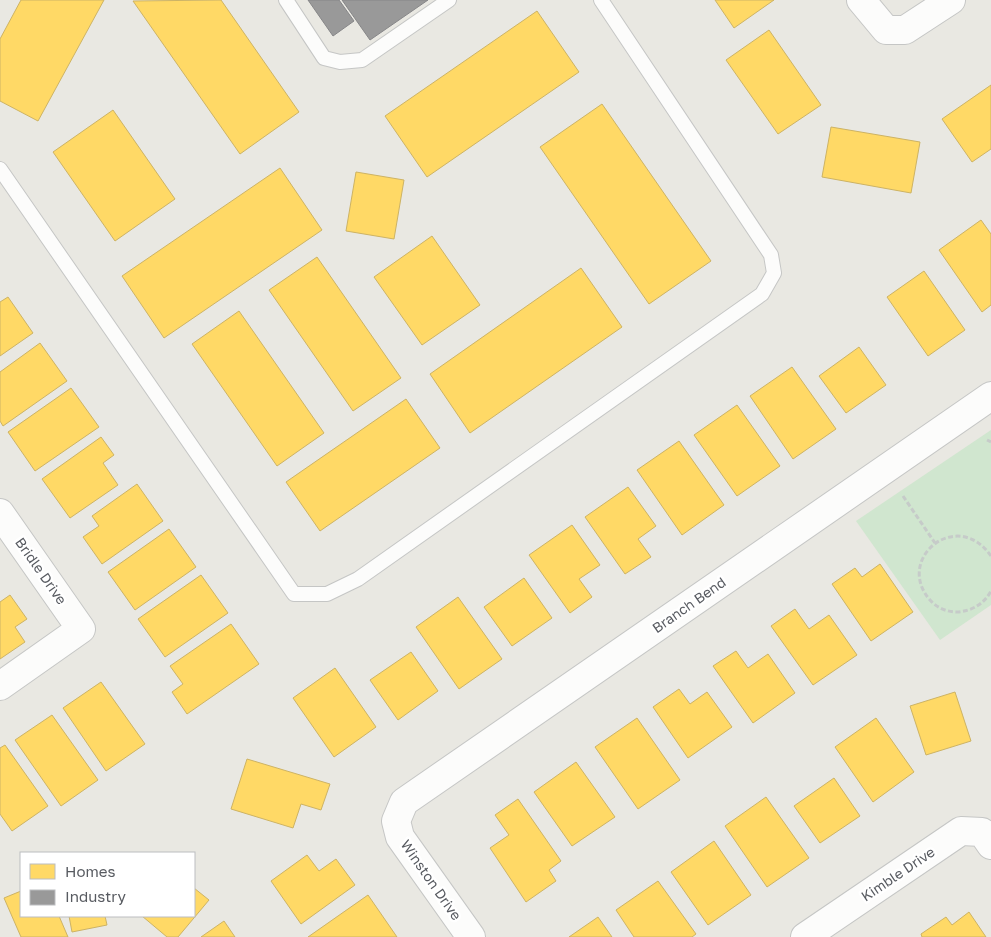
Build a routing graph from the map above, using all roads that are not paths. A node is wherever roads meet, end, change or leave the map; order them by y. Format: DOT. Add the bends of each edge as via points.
graph roads {
  1 [pos="286,0"];
  2 [pos="449,0"];
  3 [pos="601,0"];
  4 [pos="861,0"];
  5 [pos="951,0"];
  6 [pos="0,169"];
  7 [pos="991,396"];
  8 [pos="0,513"];
  9 [pos="0,686"];
  10 [pos="396,821"];
  11 [pos="991,844"];
  12 [pos="471,937"];
  13 [pos="805,937"];
  1 -- 2 [label="lane" via="324,58 340,62 362,60"];
  3 -- 6 [label="lane" via="771,255 774,273 762,294 358,579 327,594 294,594"];
  4 -- 5 [label="street" via="886,30 905,30"];
  7 -- 10 [label="street, Branch Bend" via="404,802"];
  8 -- 9 [label="street, Bridle Drive" via="81,628"];
  10 -- 12 [label="street, Winston Drive" via="400,837"];
  11 -- 13 [label="street, Kimble Drive" via="982,832 961,831"];
}
